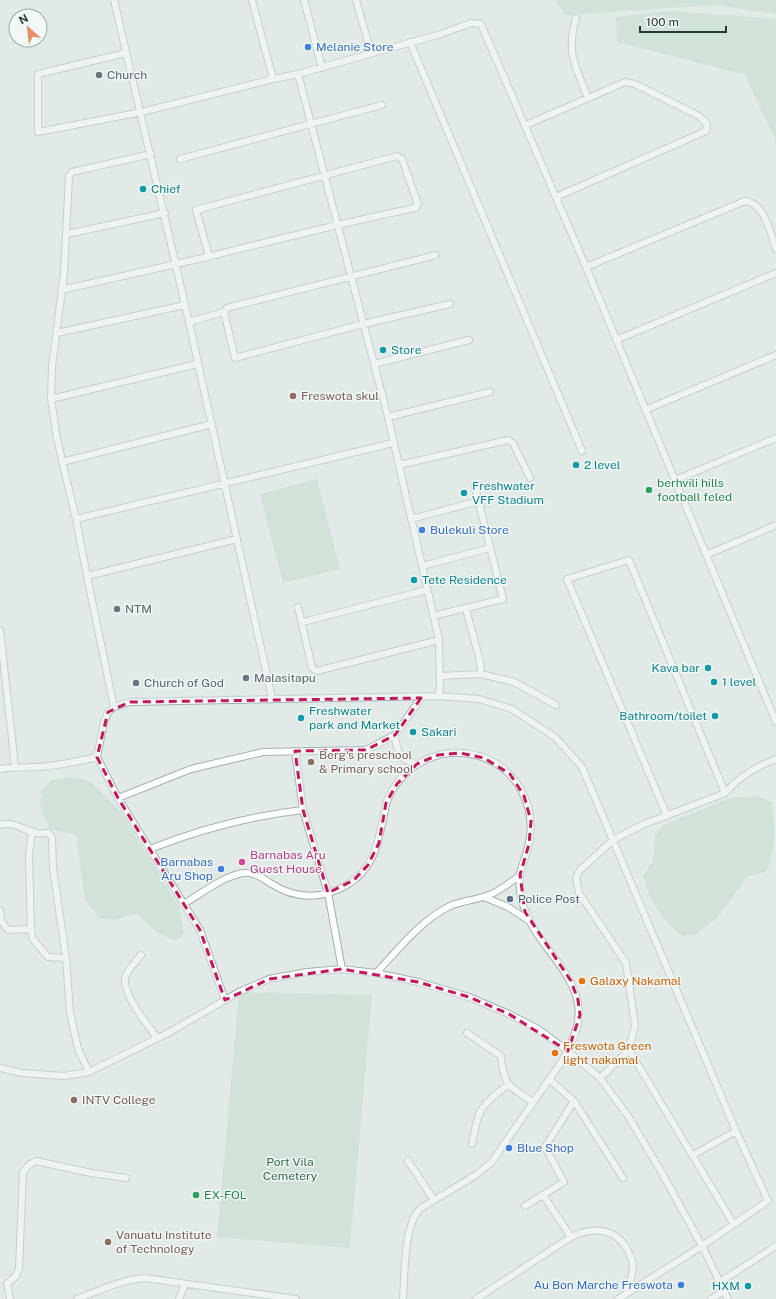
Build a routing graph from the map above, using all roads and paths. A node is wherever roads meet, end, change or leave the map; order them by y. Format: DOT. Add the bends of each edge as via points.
graph roads {
  1 [pos="114,0"];
  2 [pos="252,0"];
  3 [pos="304,0"];
  4 [pos="356,0"];
  5 [pos="576,18"];
  6 [pos="410,42"];
  7 [pos="126,53"];
  8 [pos="371,54"];
  9 [pos="322,68"];
  10 [pos="298,74"];
  11 [pos="273,79"];
  12 [pos="588,98"];
  13 [pos="382,105"];
  14 [pos="142,112"];
  15 [pos="311,124"];
  16 [pos="526,125"];
  17 [pos="150,154"];
  18 [pos="180,159"];
  19 [pos="324,175"];
  20 [pos="556,197"];
  21 [pos="164,213"];
  22 [pos="337,224"];
  23 [pos="67,234"];
  24 [pos="776,249"];
  25 [pos="436,255"];
  26 [pos="209,256"];
  27 [pos="176,264"];
  28 [pos="586,267"];
  29 [pos="776,273"];
  30 [pos="350,276"];
  31 [pos="61,290"];
  32 [pos="450,304"];
  33 [pos="185,305"];
  34 [pos="224,312"];
  35 [pos="189,322"];
  36 [pos="363,324"];
  37 [pos="57,333"];
  38 [pos="468,340"];
  39 [pos="616,340"];
  40 [pos="776,355"];
  41 [pos="198,364"];
  42 [pos="374,364"];
  43 [pos="490,392"];
  44 [pos="51,399"];
  45 [pos="645,410"];
  46 [pos="388,418"];
  47 [pos="212,424"];
  48 [pos="776,438"];
  49 [pos="394,443"];
  50 [pos="582,451"];
  51 [pos="62,462"];
  52 [pos="399,466"];
  53 [pos="530,478"];
  54 [pos="674,480"];
  55 [pos="225,482"];
  56 [pos="475,487"];
  57 [pos="479,501"];
  58 [pos="76,519"];
  59 [pos="410,519"];
  60 [pos="776,526"];
  61 [pos="237,539"];
  62 [pos="490,548"];
  63 [pos="706,555"];
  64 [pos="422,566"];
  65 [pos="87,576"];
  66 [pos="427,590"];
  67 [pos="298,607"];
  68 [pos="466,609"];
  69 [pos="434,616"];
  70 [pos="303,622"];
  71 [pos="0,630"];
  72 [pos="439,640"];
  73 [pos="481,674"];
  74 [pos="440,676"];
  75 [pos="438,696"];
  76 [pos="272,698"];
  77 [pos="421,698"];
  78 [pos="556,705"];
  79 [pos="114,707"];
  80 [pos="776,722"];
  81 [pos="395,735"];
  82 [pos="295,751"];
  83 [pos="97,757"];
  84 [pos="776,759"];
  85 [pos="417,764"];
  86 [pos="15,766"];
  87 [pos="0,769"];
  88 [pos="725,793"];
  89 [pos="118,798"];
  90 [pos="303,810"];
  91 [pos="667,816"];
  92 [pos="0,825"];
  93 [pos="32,831"];
  94 [pos="613,840"];
  95 [pos="150,849"];
  96 [pos="520,875"];
  97 [pos="328,893"];
  98 [pos="484,897"];
  99 [pos="184,904"];
  100 [pos="0,910"];
  101 [pos="529,921"];
  102 [pos="31,929"];
  103 [pos="141,955"];
  104 [pos="66,958"];
  105 [pos="342,968"];
  106 [pos="376,973"];
  107 [pos="225,1000"];
  108 [pos="467,1033"];
  109 [pos="157,1038"];
  110 [pos="629,1050"];
  111 [pos="568,1051"];
  112 [pos="0,1068"];
  113 [pos="89,1072"];
  114 [pos="600,1078"];
  115 [pos="550,1080"];
  116 [pos="508,1085"];
  117 [pos="574,1101"];
  118 [pos="534,1102"];
  119 [pos="736,1131"];
  120 [pos="472,1144"];
  121 [pos="693,1155"];
  122 [pos="408,1161"];
  123 [pos="126,1178"];
  124 [pos="623,1178"];
  125 [pos="543,1195"];
  126 [pos="434,1200"];
  127 [pos="525,1206"];
  128 [pos="733,1223"];
  129 [pos="571,1237"];
  130 [pos="702,1246"];
  131 [pos="776,1246"];
  132 [pos="720,1282"];
  133 [pos="185,1284"];
  134 [pos="724,1291"];
  135 [pos="627,1293"];
  136 [pos="253,1296"];
  137 [pos="10,1299"];
  138 [pos="77,1299"];
  139 [pos="179,1299"];
  140 [pos="296,1299"];
  141 [pos="403,1299"];
  142 [pos="476,1299"];
  143 [pos="618,1299"];
  144 [pos="712,1299"];
  145 [pos="728,1299"];
  1 -- 7 [label="street"];
  2 -- 11 [label="street"];
  3 -- 9 [label="street"];
  4 -- 8 [label="street"];
  5 -- 12 [label="street" via="571,35 571,53"];
  6 -- 8 [label="street"];
  6 -- 16 [label="street" via="471,23 481,24"];
  6 -- 50 [label="street"];
  7 -- 14 [label="street"];
  7 -- 14 [label="street" via="38,74 38,132"];
  8 -- 9 [label="street"];
  9 -- 10 [label="street"];
  10 -- 11 [label="street"];
  10 -- 15 [label="street"];
  11 -- 14 [label="street"];
  12 -- 16 [label="street"];
  12 -- 20 [label="street" via="625,82 634,84 699,116 705,120 707,128 697,137"];
  13 -- 15 [label="street"];
  14 -- 17 [label="street"];
  15 -- 18 [label="street"];
  15 -- 19 [label="street"];
  16 -- 20 [label="street"];
  17 -- 21 [label="street"];
  17 -- 23 [label="street" via="70,174"];
  19 -- 22 [label="street"];
  19 -- 22 [label="street" via="400,156 418,204 415,208"];
  19 -- 26 [label="street" via="196,210"];
  20 -- 28 [label="street"];
  21 -- 23 [label="street"];
  21 -- 27 [label="street"];
  22 -- 26 [label="street"];
  22 -- 30 [label="street"];
  23 -- 31 [label="street"];
  24 -- 28 [label="street" via="760,209 745,201"];
  25 -- 30 [label="street"];
  26 -- 27 [label="street"];
  27 -- 31 [label="street"];
  27 -- 33 [label="street"];
  28 -- 39 [label="street"];
  29 -- 39 [label="street"];
  30 -- 34 [label="street" via="227,308"];
  30 -- 36 [label="street"];
  31 -- 37 [label="street"];
  32 -- 36 [label="street"];
  33 -- 35 [label="street"];
  33 -- 37 [label="street"];
  34 -- 35 [label="street"];
  34 -- 36 [label="street" via="235,358"];
  35 -- 41 [label="street"];
  36 -- 42 [label="street"];
  37 -- 44 [label="street"];
  38 -- 42 [label="street"];
  39 -- 45 [label="street"];
  40 -- 45 [label="street"];
  41 -- 44 [label="street"];
  41 -- 47 [label="street"];
  42 -- 46 [label="street"];
  43 -- 46 [label="street"];
  44 -- 51 [label="street"];
  45 -- 54 [label="street"];
  46 -- 49 [label="street"];
  47 -- 51 [label="street"];
  47 -- 55 [label="street"];
  48 -- 54 [label="street"];
  49 -- 52 [label="street"];
  49 -- 55 [label="street"];
  51 -- 58 [label="street"];
  52 -- 53 [label="street" via="508,440 513,443"];
  52 -- 59 [label="street"];
  54 -- 63 [label="street"];
  55 -- 58 [label="street"];
  55 -- 61 [label="street"];
  56 -- 57 [label="street"];
  57 -- 59 [label="street"];
  57 -- 62 [label="street"];
  58 -- 65 [label="street"];
  59 -- 64 [label="street"];
  60 -- 63 [label="street"];
  61 -- 65 [label="street"];
  61 -- 76 [label="street"];
  62 -- 64 [label="street"];
  62 -- 68 [label="street" via="503,599"];
  63 -- 80 [label="street"];
  64 -- 66 [label="street"];
  65 -- 79 [label="street"];
  66 -- 69 [label="street"];
  66 -- 70 [label="street"];
  67 -- 70 [label="street"];
  68 -- 69 [label="street"];
  68 -- 73 [label="street"];
  69 -- 72 [label="street"];
  70 -- 72 [label="street" via="312,668 316,672"];
  71 -- 86 [label="street"];
  72 -- 74 [label="street"];
  73 -- 74 [label="street"];
  73 -- 78 [label="street" via="514,682"];
  74 -- 75 [label="street"];
  75 -- 77 [label="street"];
  75 -- 94 [label="street" via="479,699 512,709 555,737 582,767"];
  76 -- 77 [label="street"];
  76 -- 79 [label="street" via="130,702"];
  77 -- 81 [label="street"];
  79 -- 83 [label="street" via="108,712 104,722"];
  81 -- 82 [label="street" via="366,750"];
  81 -- 85 [label="street" via="401,756 409,763"];
  82 -- 89 [label="street" via="263,752 191,769"];
  82 -- 90 [label="street"];
  83 -- 86 [label="street" via="65,764"];
  83 -- 89 [label="street"];
  84 -- 88 [label="street" via="762,764"];
  85 -- 96 [label="street" via="438,755 460,753 484,758 510,774 524,796 531,821 529,844"];
  85 -- 97 [label="street" via="397,784 386,803 379,843 368,866 354,880"];
  86 -- 87 [label="street"];
  88 -- 91 [label="street"];
  88 -- 91 [label="street" via="628,560 567,580"];
  89 -- 95 [label="street"];
  90 -- 95 [label="street" via="219,825"];
  90 -- 97 [label="street"];
  91 -- 94 [label="street"];
  92 -- 93 [label="street" via="16,825"];
  93 -- 102 [label="street" via="29,855"];
  93 -- 104 [label="street" via="37,834 49,833 52,838 53,868"];
  94 -- 110 [label="street" via="580,870 576,886 626,963 635,1025"];
  94 -- 119 [label="street"];
  95 -- 99 [label="street"];
  96 -- 98 [label="street"];
  96 -- 101 [label="street" via="520,893"];
  97 -- 99 [label="street" via="311,897 298,896 254,874 242,873"];
  97 -- 105 [label="street"];
  98 -- 101 [label="street" via="508,907"];
  98 -- 106 [label="street" via="460,902 439,912 418,929"];
  99 -- 107 [label="street" via="200,930"];
  100 -- 102 [label="street" via="1,921 8,930"];
  101 -- 111 [label="street" via="571,981 578,1000 580,1015"];
  102 -- 104 [label="street" via="33,939 48,957"];
  103 -- 109 [label="street" via="126,975 124,984 136,1008"];
  104 -- 113 [label="street" via="70,1012 78,1049"];
  105 -- 106 [label="street"];
  105 -- 107 [label="street" via="269,979"];
  106 -- 111 [label="street" via="469,997 538,1029"];
  107 -- 109 [label="street"];
  108 -- 116 [label="street" via="501,1056"];
  109 -- 113 [label="street"];
  110 -- 114 [label="street"];
  110 -- 121 [label="street"];
  111 -- 114 [label="street"];
  111 -- 115 [label="street"];
  112 -- 113 [label="street" via="22,1073 64,1076"];
  114 -- 130 [label="street" via="628,1116"];
  115 -- 117 [label="street"];
  115 -- 118 [label="street"];
  116 -- 118 [label="street"];
  116 -- 120 [label="street" via="482,1107"];
  117 -- 124 [label="street"];
  117 -- 125 [label="street" via="545,1147 564,1182"];
  118 -- 126 [label="street" via="491,1163"];
  119 -- 121 [label="street"];
  119 -- 128 [label="street" via="768,1201"];
  121 -- 128 [label="street"];
  122 -- 126 [label="street"];
  123 -- 137 [label="street" via="36,1161 27,1167 24,1172 19,1268 16,1276 7,1284"];
  125 -- 127 [label="street"];
  125 -- 129 [label="street"];
  126 -- 141 [label="street" via="418,1211 412,1221"];
  128 -- 130 [label="street"];
  129 -- 135 [label="street" via="582,1231 595,1229 616,1236 624,1244 633,1266"];
  129 -- 142 [label="street"];
  130 -- 132 [label="street"];
  130 -- 135 [label="street"];
  131 -- 132 [label="street"];
  132 -- 134 [label="street"];
  133 -- 136 [label="street"];
  133 -- 138 [label="street" via="158,1278 131,1279"];
  133 -- 139 [label="street"];
  134 -- 144 [label="street"];
  134 -- 145 [label="street"];
  135 -- 143 [label="street"];
  136 -- 140 [label="street"];
}
